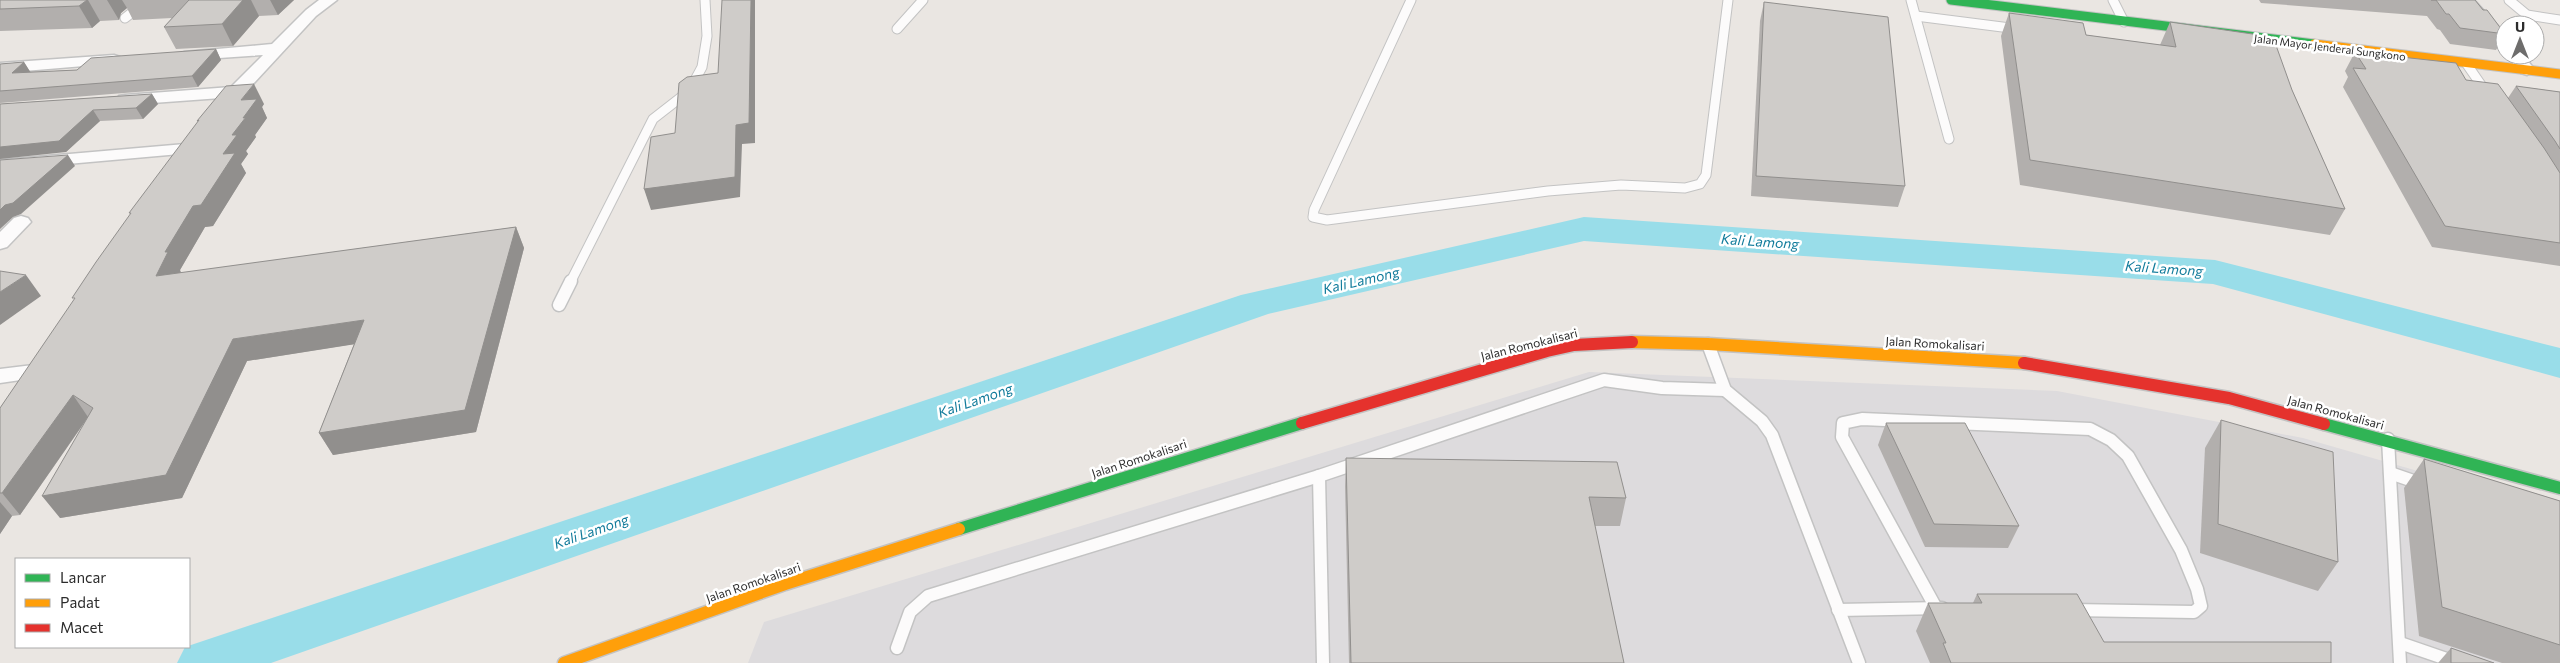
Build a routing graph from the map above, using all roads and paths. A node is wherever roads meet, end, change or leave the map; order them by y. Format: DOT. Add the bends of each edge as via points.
graph roads {
  1 [pos="148,0"];
  2 [pos="329,0"];
  3 [pos="705,0"];
  4 [pos="923,0"];
  5 [pos="1411,0"];
  6 [pos="1728,0"];
  7 [pos="1911,0"];
  8 [pos="1951,0"];
  9 [pos="2113,0"];
  10 [pos="2466,0"];
  11 [pos="2509,0"];
  12 [pos="1916,16"];
  13 [pos="125,18"];
  14 [pos="2560,20"];
  15 [pos="2124,22"];
  16 [pos="897,29"];
  17 [pos="2025,30"];
  18 [pos="2495,33"];
  19 [pos="275,49"];
  20 [pos="177,56"];
  21 [pos="128,59"];
  22 [pos="2466,63"];
  23 [pos="2523,65"];
  24 [pos="0,68"];
  25 [pos="2527,70"];
  26 [pos="2560,74"];
  27 [pos="235,92"];
  28 [pos="108,101"];
  29 [pos="2493,102"];
  30 [pos="213,118"];
  31 [pos="1949,139"];
  32 [pos="174,165"];
  33 [pos="0,166"];
  34 [pos="21,222"];
  35 [pos="0,243"];
  36 [pos="559,305"];
  37 [pos="1708,344"];
  38 [pos="0,376"];
  39 [pos="1725,390"];
  40 [pos="17,395"];
  41 [pos="2388,439"];
  42 [pos="2390,473"];
  43 [pos="1319,476"];
  44 [pos="2437,488"];
  45 [pos="2560,488"];
  46 [pos="1936,608"];
  47 [pos="1956,608"];
  48 [pos="1838,610"];
  49 [pos="2055,610"];
  50 [pos="2400,643"];
  51 [pos="896,648"];
  52 [pos="564,663"];
  53 [pos="1323,663"];
  54 [pos="1859,663"];
  55 [pos="2400,663"];
  56 [pos="2458,663"];
  1 -- 13 [label="lane"];
  2 -- 19 [label="street" via="312,12"];
  3 -- 36 [label="lane" via="707,36 702,67 688,91 653,119"];
  4 -- 16 [label="lane"];
  5 -- 6 [label="lane" via="1313,218 1327,220 1505,195 1620,185 1686,189 1700,184 1706,175"];
  7 -- 12 [label="lane"];
  8 -- 15 [label="street, Jalan Mayor Jenderal Sungkono"];
  9 -- 15 [label="lane"];
  10 -- 18 [label="street"];
  11 -- 14 [label="lane" via="2527,14"];
  12 -- 17 [label="lane"];
  12 -- 31 [label="lane"];
  15 -- 22 [label="street, Jalan Mayor Jenderal Sungkono"];
  19 -- 20 [label="street"];
  19 -- 27 [label="street"];
  21 -- 24 [label="street"];
  22 -- 25 [label="street, Jalan Mayor Jenderal Sungkono"];
  22 -- 29 [label="lane"];
  23 -- 25 [label="street"];
  25 -- 26 [label="street, Jalan Mayor Jenderal Sungkono"];
  27 -- 28 [label="street"];
  27 -- 30 [label="street"];
  32 -- 33 [label="street" via="191,143"];
  34 -- 35 [label="street"];
  37 -- 39 [label="lane"];
  37 -- 41 [label="street, Jalan Romokalisari" via="2007,360 2229,398"];
  37 -- 52 [label="street, Jalan Romokalisari" via="1607,342 1547,351 1217,448 813,576"];
  38 -- 40 [label="street" via="39,364"];
  39 -- 43 [label="lane" via="1662,388 1604,380"];
  39 -- 48 [label="lane" via="1762,421 1772,435"];
  41 -- 42 [label="lane"];
  41 -- 45 [label="street, Jalan Romokalisari"];
  42 -- 44 [label="lane"];
  42 -- 50 [label="lane"];
  43 -- 51 [label="lane" via="928,596 910,612"];
  43 -- 53 [label="lane"];
  46 -- 47 [label="lane"];
  46 -- 48 [label="lane"];
  46 -- 49 [label="lane" via="1842,437 1843,423 1862,419 2090,429 2116,442 2128,456 2182,555 2202,606 2194,612"];
  48 -- 54 [label="lane"];
  50 -- 55 [label="lane"];
  50 -- 56 [label="lane"];
}
